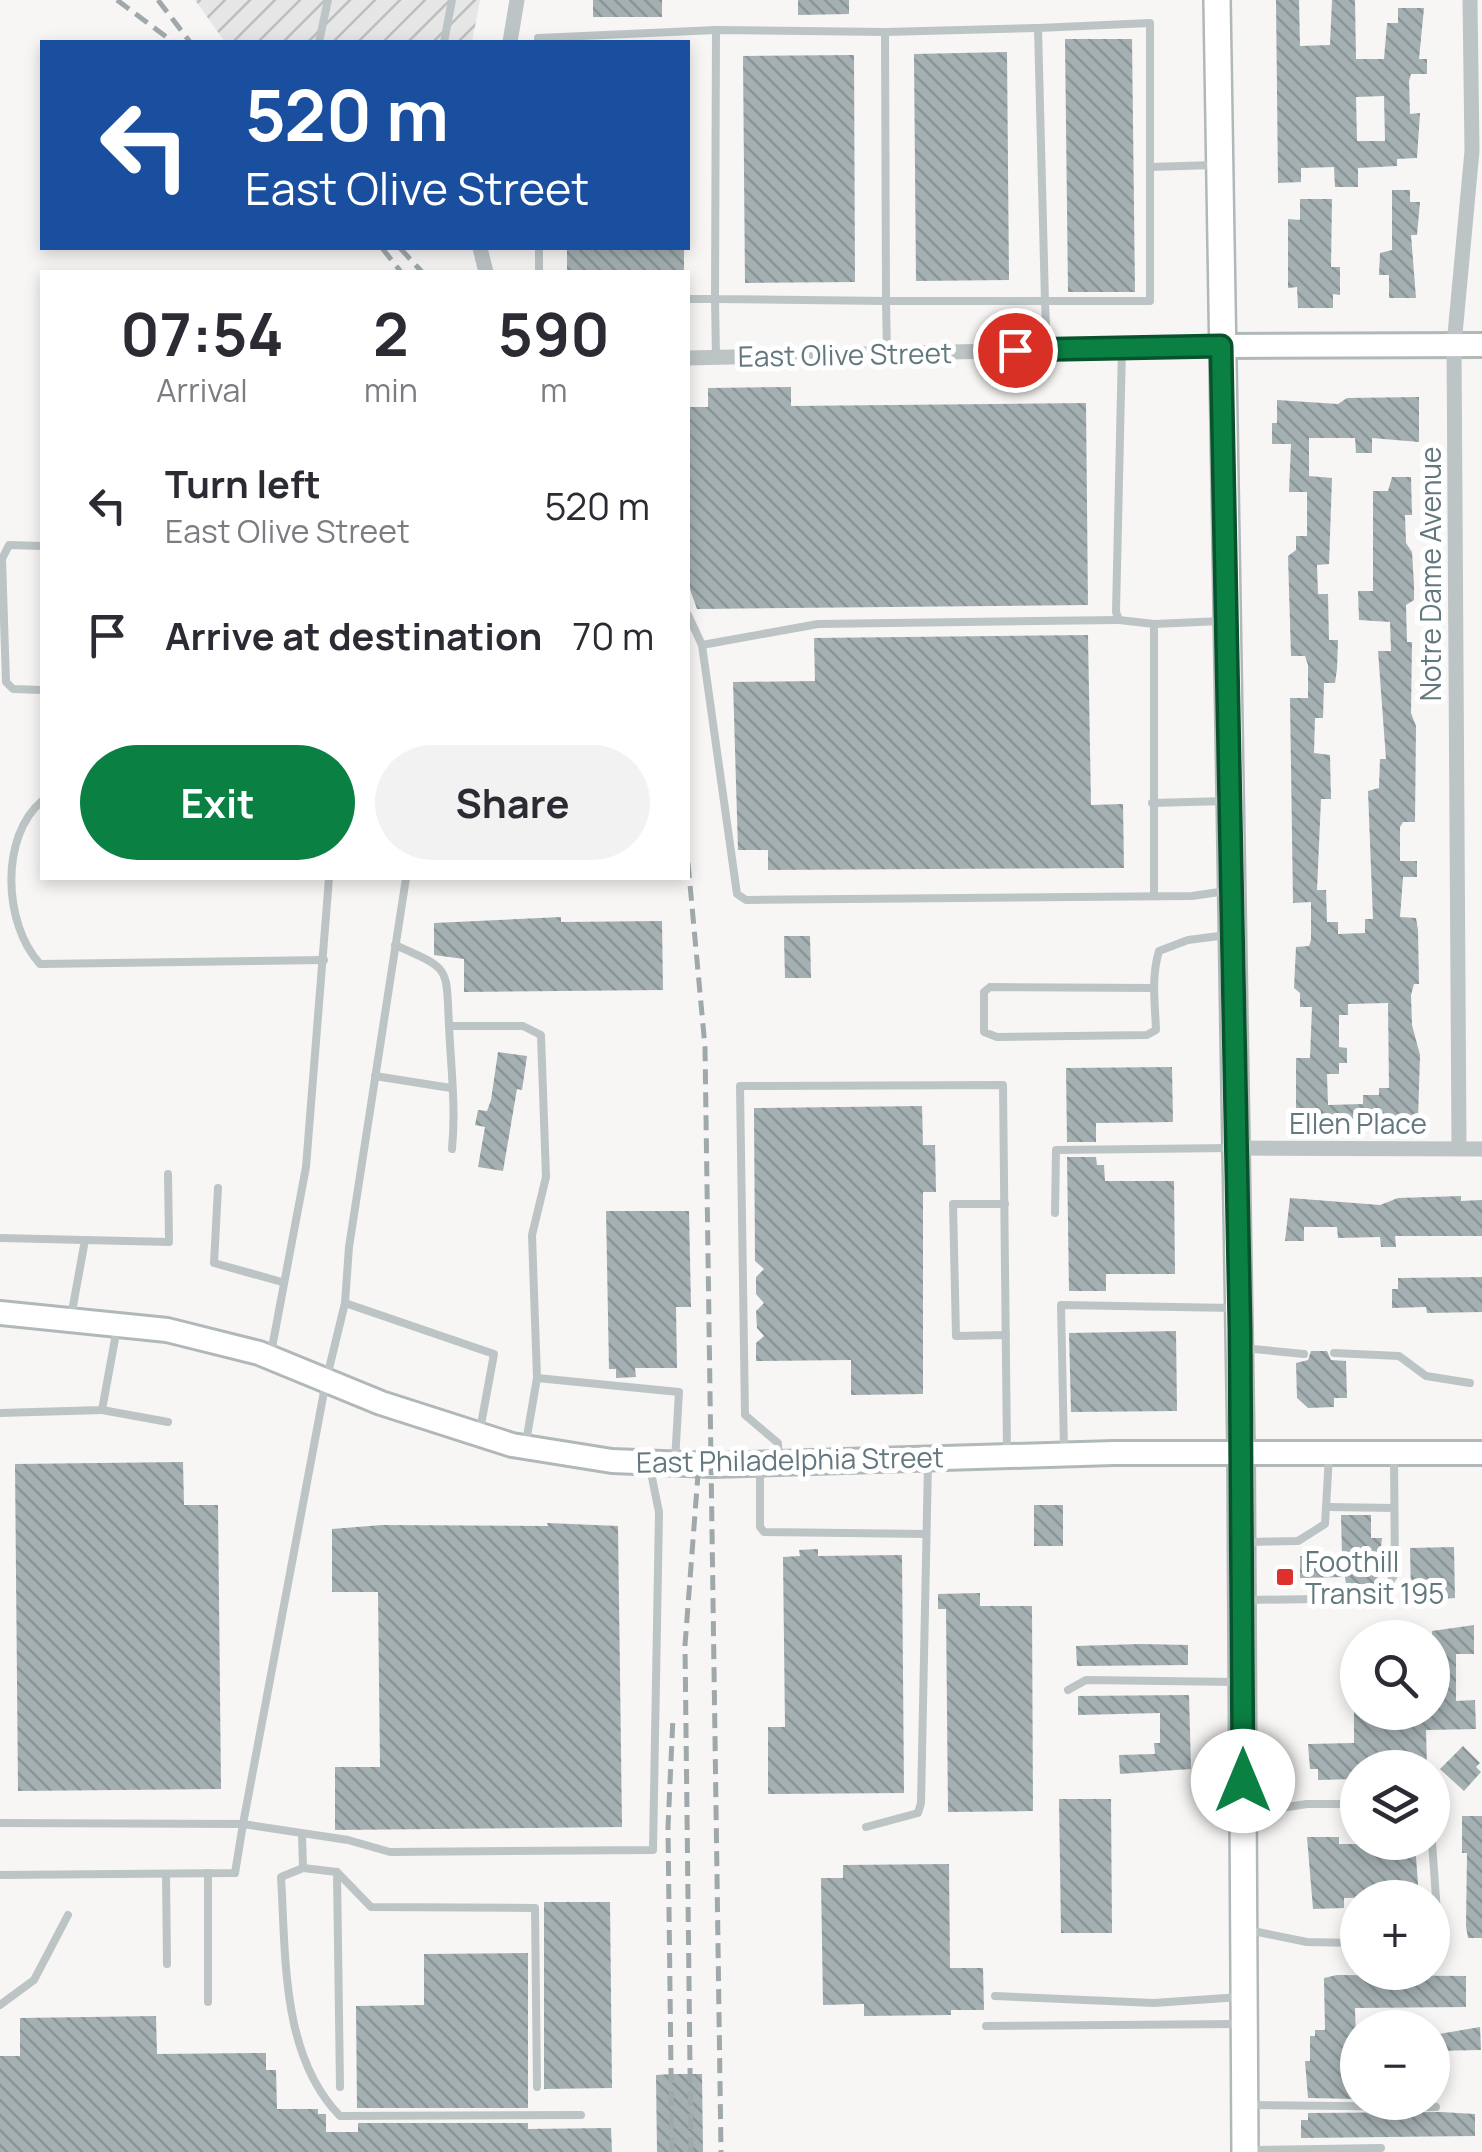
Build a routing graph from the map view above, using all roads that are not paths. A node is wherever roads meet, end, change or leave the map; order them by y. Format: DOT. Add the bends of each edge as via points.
graph roads {
  1 [pos="328,0"];
  2 [pos="452,0"];
  3 [pos="517,0"];
  4 [pos="1217,0"];
  5 [pos="1470,0"];
  6 [pos="1038,28"];
  7 [pos="716,30"];
  8 [pos="885,32"];
  9 [pos="321,40"];
  10 [pos="444,40"];
  11 [pos="510,40"];
  12 [pos="538,40"];
  13 [pos="1219,165"];
  14 [pos="1150,167"];
  15 [pos="690,299"];
  16 [pos="715,299"];
  17 [pos="886,302"];
  18 [pos="1045,302"];
  19 [pos="1482,344"];
  20 [pos="1454,345"];
  21 [pos="1122,346"];
  22 [pos="1221,346"];
  23 [pos="1047,350"];
  24 [pos="886,352"];
  25 [pos="716,357"];
  26 [pos="690,358"];
  27 [pos="40,546"];
  28 [pos="690,619"];
  29 [pos="1120,620"];
  30 [pos="1226,620"];
  31 [pos="1154,624"];
  32 [pos="702,645"];
  33 [pos="40,690"];
  34 [pos="1229,800"];
  35 [pos="40,802"];
  36 [pos="1152,803"];
  37 [pos="330,880"];
  38 [pos="406,880"];
  39 [pos="1230,890"];
  40 [pos="1154,896"];
  41 [pos="1231,935"];
  42 [pos="395,944"];
  43 [pos="324,960"];
  44 [pos="1154,988"];
  45 [pos="449,1026"];
  46 [pos="376,1076"];
  47 [pos="451,1088"];
  48 [pos="1234,1148"];
  49 [pos="1459,1148"];
  50 [pos="1482,1149"];
  51 [pos="452,1150"];
  52 [pos="168,1174"];
  53 [pos="218,1188"];
  54 [pos="1005,1204"];
  55 [pos="1055,1213"];
  56 [pos="0,1238"];
  57 [pos="85,1240"];
  58 [pos="282,1282"];
  59 [pos="345,1303"];
  60 [pos="1239,1308"];
  61 [pos="0,1313"];
  62 [pos="71,1317"];
  63 [pos="118,1323"];
  64 [pos="1006,1335"];
  65 [pos="1240,1348"];
  66 [pos="1304,1354"];
  67 [pos="1334,1354"];
  68 [pos="270,1358"];
  69 [pos="537,1378"];
  70 [pos="326,1380"];
  71 [pos="1470,1383"];
  72 [pos="102,1410"];
  73 [pos="0,1413"];
  74 [pos="168,1422"];
  75 [pos="479,1434"];
  76 [pos="525,1447"];
  77 [pos="1241,1451"];
  78 [pos="1329,1452"];
  79 [pos="1394,1452"];
  80 [pos="1482,1453"];
  81 [pos="1064,1455"];
  82 [pos="1007,1456"];
  83 [pos="928,1459"];
  84 [pos="648,1462"];
  85 [pos="675,1463"];
  86 [pos="769,1463"];
  87 [pos="1329,1507"];
  88 [pos="1394,1508"];
  89 [pos="926,1534"];
  90 [pos="1242,1542"];
  91 [pos="1242,1600"];
  92 [pos="1243,1682"];
  93 [pos="1068,1690"];
  94 [pos="1340,1804"];
  95 [pos="1243,1814"];
  96 [pos="0,1823"];
  97 [pos="242,1824"];
  98 [pos="866,1827"];
  99 [pos="302,1834"];
  100 [pos="304,1868"];
  101 [pos="337,1872"];
  102 [pos="208,1873"];
  103 [pos="166,1874"];
  104 [pos="0,1875"];
  105 [pos="68,1915"];
  106 [pos="1244,1930"];
  107 [pos="1340,1943"];
  108 [pos="167,1964"];
  109 [pos="995,1996"];
  110 [pos="1244,1997"];
  111 [pos="208,2002"];
  112 [pos="0,2005"];
  113 [pos="1244,2024"];
  114 [pos="986,2026"];
  115 [pos="340,2087"];
  116 [pos="537,2088"];
  117 [pos="1245,2105"];
  118 [pos="1340,2105"];
  119 [pos="581,2116"];
  120 [pos="1381,2148"];
  121 [pos="1245,2151"];
  1 -- 9 [label="lane"];
  2 -- 10 [label="lane"];
  3 -- 11 [label="street"];
  4 -- 13 [label="main road"];
  5 -- 20 [label="street, Notre Dame Avenue" via="1472,152"];
  6 -- 8 [label="lane"];
  6 -- 14 [label="lane" via="1150,23"];
  6 -- 18 [label="lane"];
  7 -- 8 [label="lane"];
  7 -- 12 [label="lane"];
  7 -- 16 [label="lane"];
  8 -- 17 [label="lane"];
  13 -- 14 [label="lane"];
  13 -- 22 [label="main road"];
  14 -- 18 [label="lane" via="1150,302"];
  15 -- 16 [label="lane"];
  16 -- 17 [label="lane"];
  16 -- 25 [label="lane"];
  17 -- 18 [label="lane"];
  17 -- 24 [label="lane"];
  18 -- 23 [label="lane"];
  19 -- 20 [label="street, East Olive Street"];
  20 -- 22 [label="street, East Olive Street"];
  20 -- 49 [label="street, Notre Dame Avenue"];
  21 -- 22 [label="street, East Olive Street"];
  21 -- 23 [label="street, East Olive Street"];
  21 -- 29 [label="lane"];
  22 -- 30 [label="main road"];
  23 -- 24 [label="street, East Olive Street"];
  24 -- 25 [label="street, East Olive Street"];
  25 -- 26 [label="street, East Olive Street"];
  27 -- 33 [label="lane" via="9,545 2,559 6,682 13,689"];
  28 -- 32 [label="lane"];
  29 -- 31 [label="lane"];
  29 -- 32 [label="lane" via="818,624"];
  30 -- 31 [label="lane"];
  30 -- 34 [label="main road"];
  31 -- 36 [label="lane"];
  32 -- 40 [label="lane" via="737,894 746,900"];
  34 -- 36 [label="lane"];
  34 -- 39 [label="main road"];
  35 -- 43 [label="lane" via="22,818 13,847 13,895 29,953 40,964"];
  36 -- 40 [label="lane"];
  37 -- 43 [label="lane"];
  38 -- 42 [label="lane"];
  39 -- 40 [label="lane"];
  39 -- 41 [label="main road"];
  41 -- 44 [label="lane" via="1158,952"];
  41 -- 48 [label="main road"];
  42 -- 45 [label="lane" via="441,966"];
  42 -- 46 [label="lane"];
  43 -- 58 [label="lane" via="306,1166"];
  44 -- 44 [label="lane" via="1156,1030 1148,1035 984,1032 984,992 990,986"];
  45 -- 47 [label="lane"];
  45 -- 69 [label="lane" via="522,1026 541,1035 546,1176 532,1235"];
  46 -- 47 [label="lane"];
  46 -- 59 [label="lane"];
  47 -- 51 [label="lane"];
  48 -- 49 [label="street, Ellen Place"];
  48 -- 55 [label="lane" via="1056,1150"];
  48 -- 60 [label="main road"];
  49 -- 50 [label="street, Ellen Place"];
  52 -- 57 [label="lane" via="170,1242"];
  53 -- 58 [label="lane" via="214,1263"];
  54 -- 64 [label="lane"];
  54 -- 64 [label="lane" via="953,1204 956,1336"];
  54 -- 86 [label="lane" via="1003,1085 740,1086 745,1415 778,1443"];
  56 -- 57 [label="lane"];
  57 -- 62 [label="lane"];
  58 -- 68 [label="lane"];
  59 -- 70 [label="lane"];
  59 -- 75 [label="lane" via="494,1354"];
  60 -- 65 [label="main road"];
  60 -- 81 [label="lane" via="1061,1305"];
  61 -- 62 [label="street, East Philadelphia Street"];
  62 -- 63 [label="street, East Philadelphia Street"];
  63 -- 68 [label="street, East Philadelphia Street"];
  63 -- 72 [label="lane"];
  64 -- 82 [label="lane"];
  65 -- 66 [label="lane"];
  65 -- 77 [label="main road"];
  67 -- 71 [label="lane" via="1399,1356 1426,1376"];
  68 -- 70 [label="street, East Philadelphia Street"];
  69 -- 76 [label="lane"];
  69 -- 85 [label="lane" via="678,1392"];
  70 -- 75 [label="street, East Philadelphia Street"];
  70 -- 97 [label="lane"];
  72 -- 73 [label="lane"];
  72 -- 74 [label="lane"];
  75 -- 76 [label="street, East Philadelphia Street"];
  76 -- 84 [label="street, East Philadelphia Street"];
  77 -- 78 [label="street, East Philadelphia Street"];
  77 -- 81 [label="street, East Philadelphia Street"];
  77 -- 90 [label="main road"];
  78 -- 79 [label="street, East Philadelphia Street"];
  78 -- 87 [label="lane"];
  79 -- 80 [label="street, East Philadelphia Street"];
  79 -- 88 [label="lane"];
  81 -- 82 [label="street, East Philadelphia Street"];
  82 -- 83 [label="street, East Philadelphia Street"];
  83 -- 86 [label="street, East Philadelphia Street"];
  83 -- 89 [label="lane"];
  84 -- 85 [label="street, East Philadelphia Street"];
  84 -- 99 [label="lane" via="659,1512 653,1850 390,1852"];
  85 -- 86 [label="street, East Philadelphia Street"];
  86 -- 89 [label="lane" via="764,1532"];
  87 -- 88 [label="lane"];
  87 -- 90 [label="lane" via="1325,1524 1298,1541"];
  88 -- 91 [label="lane" via="1395,1574 1380,1598"];
  89 -- 98 [label="lane" via="922,1803 918,1813"];
  90 -- 91 [label="main road"];
  91 -- 92 [label="main road"];
  92 -- 93 [label="lane" via="1086,1680"];
  92 -- 95 [label="main road"];
  94 -- 95 [label="lane"];
  95 -- 106 [label="main road"];
  96 -- 97 [label="lane"];
  97 -- 99 [label="lane"];
  97 -- 102 [label="lane" via="234,1873"];
  99 -- 100 [label="lane"];
  100 -- 101 [label="lane"];
  100 -- 119 [label="lane" via="281,1877 287,1978 303,2058 340,2116"];
  101 -- 115 [label="lane"];
  101 -- 116 [label="lane" via="371,1907 535,1908"];
  102 -- 103 [label="lane"];
  102 -- 111 [label="lane"];
  103 -- 104 [label="lane"];
  103 -- 108 [label="lane"];
  105 -- 112 [label="lane" via="34,1980"];
  106 -- 107 [label="lane"];
  106 -- 110 [label="main road"];
  109 -- 110 [label="lane" via="1154,2003"];
  110 -- 113 [label="main road"];
  113 -- 114 [label="lane"];
  113 -- 117 [label="main road"];
  117 -- 118 [label="lane"];
  117 -- 121 [label="main road"];
  120 -- 121 [label="lane"];
}
